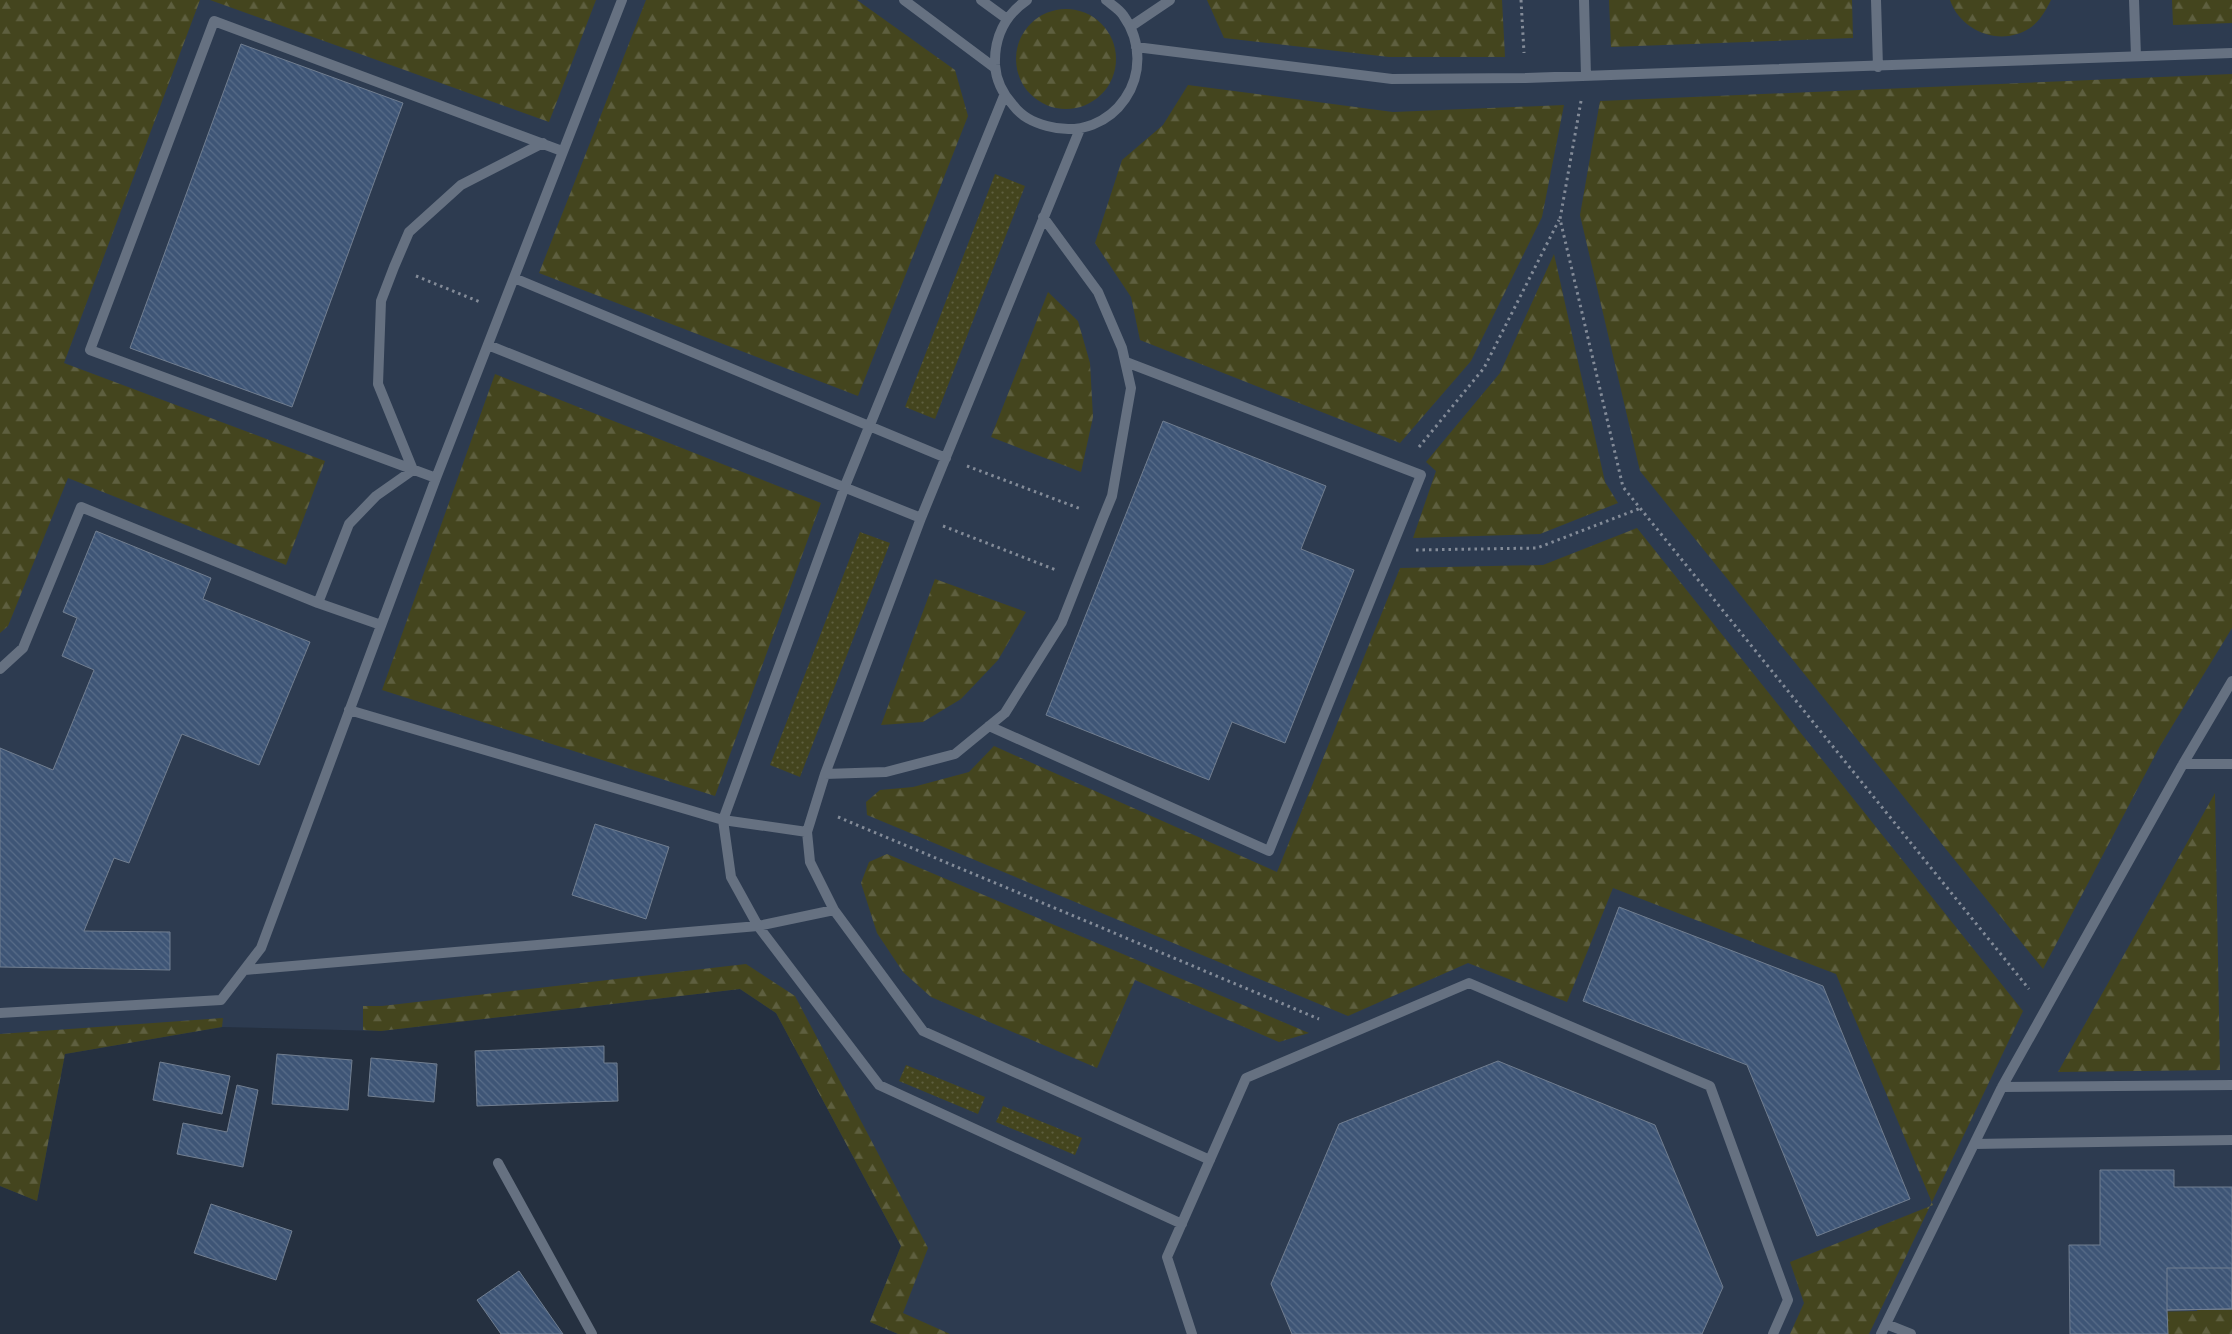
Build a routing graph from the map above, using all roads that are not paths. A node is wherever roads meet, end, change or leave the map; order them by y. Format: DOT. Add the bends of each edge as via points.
graph roads {
  1 [pos="622,0"];
  2 [pos="904,0"];
  3 [pos="981,0"];
  4 [pos="1026,0"];
  5 [pos="1106,0"];
  6 [pos="1170,0"];
  7 [pos="1584,0"];
  8 [pos="1876,0"];
  9 [pos="2134,0"];
  10 [pos="1007,19"];
  11 [pos="1130,27"];
  12 [pos="1136,47"];
  13 [pos="2232,53"];
  14 [pos="2136,56"];
  15 [pos="1878,67"];
  16 [pos="995,68"];
  17 [pos="1586,76"];
  18 [pos="1004,96"];
  19 [pos="1080,129"];
  20 [pos="543,143"];
  21 [pos="562,151"];
  22 [pos="1043,217"];
  23 [pos="514,278"];
  24 [pos="488,346"];
  25 [pos="1126,362"];
  26 [pos="869,427"];
  27 [pos="946,458"];
  28 [pos="413,470"];
  29 [pos="436,478"];
  30 [pos="845,486"];
  31 [pos="921,518"];
  32 [pos="318,602"];
  33 [pos="381,625"];
  34 [pos="0,669"];
  35 [pos="2232,680"];
  36 [pos="348,710"];
  37 [pos="989,726"];
  38 [pos="2182,764"];
  39 [pos="2232,764"];
  40 [pos="825,774"];
  41 [pos="723,820"];
  42 [pos="807,832"];
  43 [pos="834,910"];
  44 [pos="758,926"];
  45 [pos="245,970"];
  46 [pos="0,1013"];
  47 [pos="2232,1085"];
  48 [pos="2002,1088"];
  49 [pos="2232,1140"];
  50 [pos="1974,1144"];
  51 [pos="1210,1160"];
  52 [pos="498,1163"];
  53 [pos="1182,1224"];
  54 [pos="1884,1329"];
  55 [pos="592,1334"];
  56 [pos="1192,1334"];
  57 [pos="1773,1334"];
  58 [pos="1911,1334"];
  1 -- 21 [label="lane"];
  2 -- 16 [label="lane"];
  3 -- 10 [label="lane"];
  4 -- 10 [label="lane"];
  5 -- 11 [label="lane" via="1122,14"];
  6 -- 11 [label="lane"];
  7 -- 17 [label="lane"];
  8 -- 15 [label="lane"];
  9 -- 14 [label="lane"];
  10 -- 16 [label="lane" via="1000,29 994,51"];
  11 -- 12 [label="lane"];
  12 -- 17 [label="lane" via="1392,79"];
  12 -- 19 [label="lane" via="1138,58 1134,82 1122,103 1106,119"];
  13 -- 14 [label="lane"];
  14 -- 15 [label="lane"];
  15 -- 17 [label="lane"];
  16 -- 18 [label="lane"];
  18 -- 19 [label="lane" via="1019,114 1034,123 1062,130"];
  18 -- 26 [label="lane"];
  19 -- 22 [label="lane"];
  20 -- 21 [label="lane"];
  20 -- 28 [label="lane" via="461,185 409,232 394,267 381,301 378,384"];
  20 -- 28 [label="lane" via="214,21 90,350"];
  21 -- 23 [label="lane"];
  22 -- 25 [label="lane" via="1098,292"];
  22 -- 27 [label="lane"];
  23 -- 24 [label="lane"];
  23 -- 26 [label="lane"];
  24 -- 29 [label="lane"];
  24 -- 30 [label="lane"];
  25 -- 37 [label="lane" via="1131,388 1112,496 1104,518 1056,630 1005,713"];
  25 -- 37 [label="lane" via="1421,475 1269,851"];
  26 -- 27 [label="lane"];
  26 -- 30 [label="lane"];
  27 -- 31 [label="lane"];
  28 -- 29 [label="lane"];
  28 -- 32 [label="lane" via="376,496 350,524"];
  29 -- 33 [label="lane"];
  30 -- 31 [label="lane"];
  30 -- 41 [label="lane"];
  31 -- 40 [label="lane"];
  32 -- 33 [label="lane"];
  32 -- 34 [label="lane" via="81,507 24,648"];
  33 -- 36 [label="lane"];
  35 -- 38 [label="lane"];
  36 -- 41 [label="lane"];
  36 -- 45 [label="lane" via="260,948"];
  37 -- 40 [label="lane" via="955,754 886,772"];
  38 -- 39 [label="lane"];
  38 -- 48 [label="lane"];
  40 -- 42 [label="lane"];
  41 -- 42 [label="lane"];
  41 -- 44 [label="lane" via="732,877"];
  42 -- 43 [label="lane" via="810,862"];
  43 -- 44 [label="lane"];
  43 -- 51 [label="lane" via="923,1031"];
  44 -- 45 [label="lane"];
  44 -- 53 [label="lane" via="880,1086"];
  45 -- 46 [label="lane" via="221,1000"];
  47 -- 48 [label="lane"];
  48 -- 50 [label="lane"];
  49 -- 50 [label="lane"];
  50 -- 54 [label="lane"];
  51 -- 53 [label="lane"];
  51 -- 57 [label="lane" via="1246,1078 1469,983 1710,1086 1788,1300"];
  52 -- 55 [label="lane"];
  53 -- 56 [label="lane" via="1167,1257"];
  54 -- 58 [label="lane"];
}
